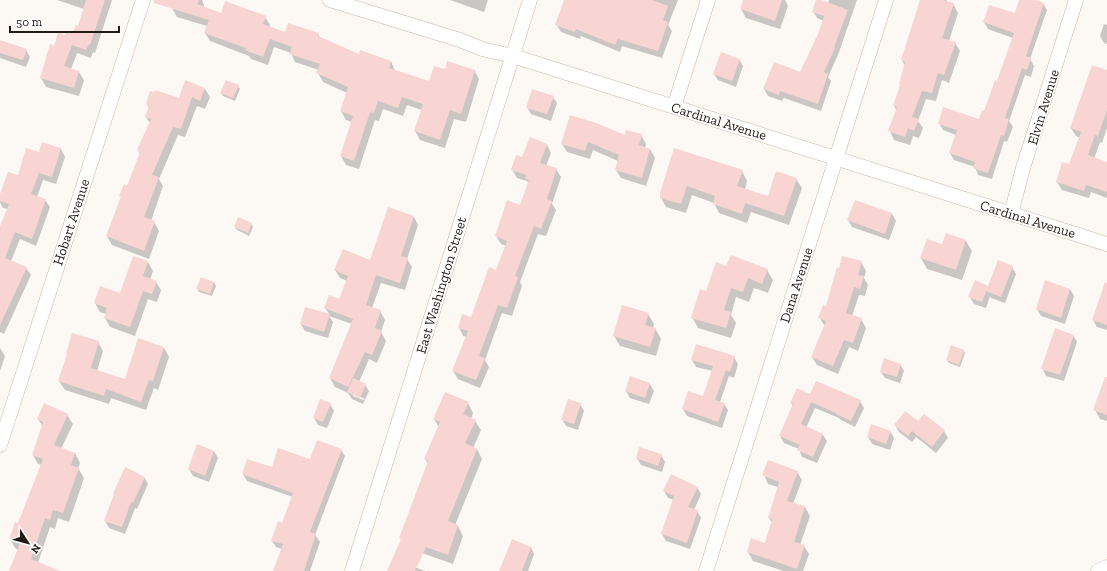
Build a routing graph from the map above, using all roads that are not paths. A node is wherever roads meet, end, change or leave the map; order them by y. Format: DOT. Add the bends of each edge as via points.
graph roads {
  1 [pos="143,0"];
  2 [pos="330,0"];
  3 [pos="530,0"];
  4 [pos="708,0"];
  5 [pos="886,0"];
  6 [pos="1076,0"];
  7 [pos="513,56"];
  8 [pos="674,107"];
  9 [pos="836,158"];
  10 [pos="1011,214"];
  11 [pos="1107,244"];
  12 [pos="0,444"];
  13 [pos="1107,567"];
  14 [pos="352,571"];
  15 [pos="706,571"];
  16 [pos="1098,571"];
  1 -- 12 [label="street, Hobart Avenue"];
  2 -- 7 [label="street, Cardinal Avenue"];
  3 -- 7 [label="street, East Washington Street"];
  4 -- 8 [label="street"];
  5 -- 9 [label="street, Dana Avenue"];
  6 -- 10 [label="street, Elvin Avenue"];
  7 -- 8 [label="street, Cardinal Avenue"];
  7 -- 14 [label="street, East Washington Street"];
  8 -- 9 [label="street, Cardinal Avenue"];
  9 -- 10 [label="street, Cardinal Avenue"];
  9 -- 15 [label="street, Dana Avenue"];
  10 -- 11 [label="street, Cardinal Avenue"];
  13 -- 16 [label="street"];
}
